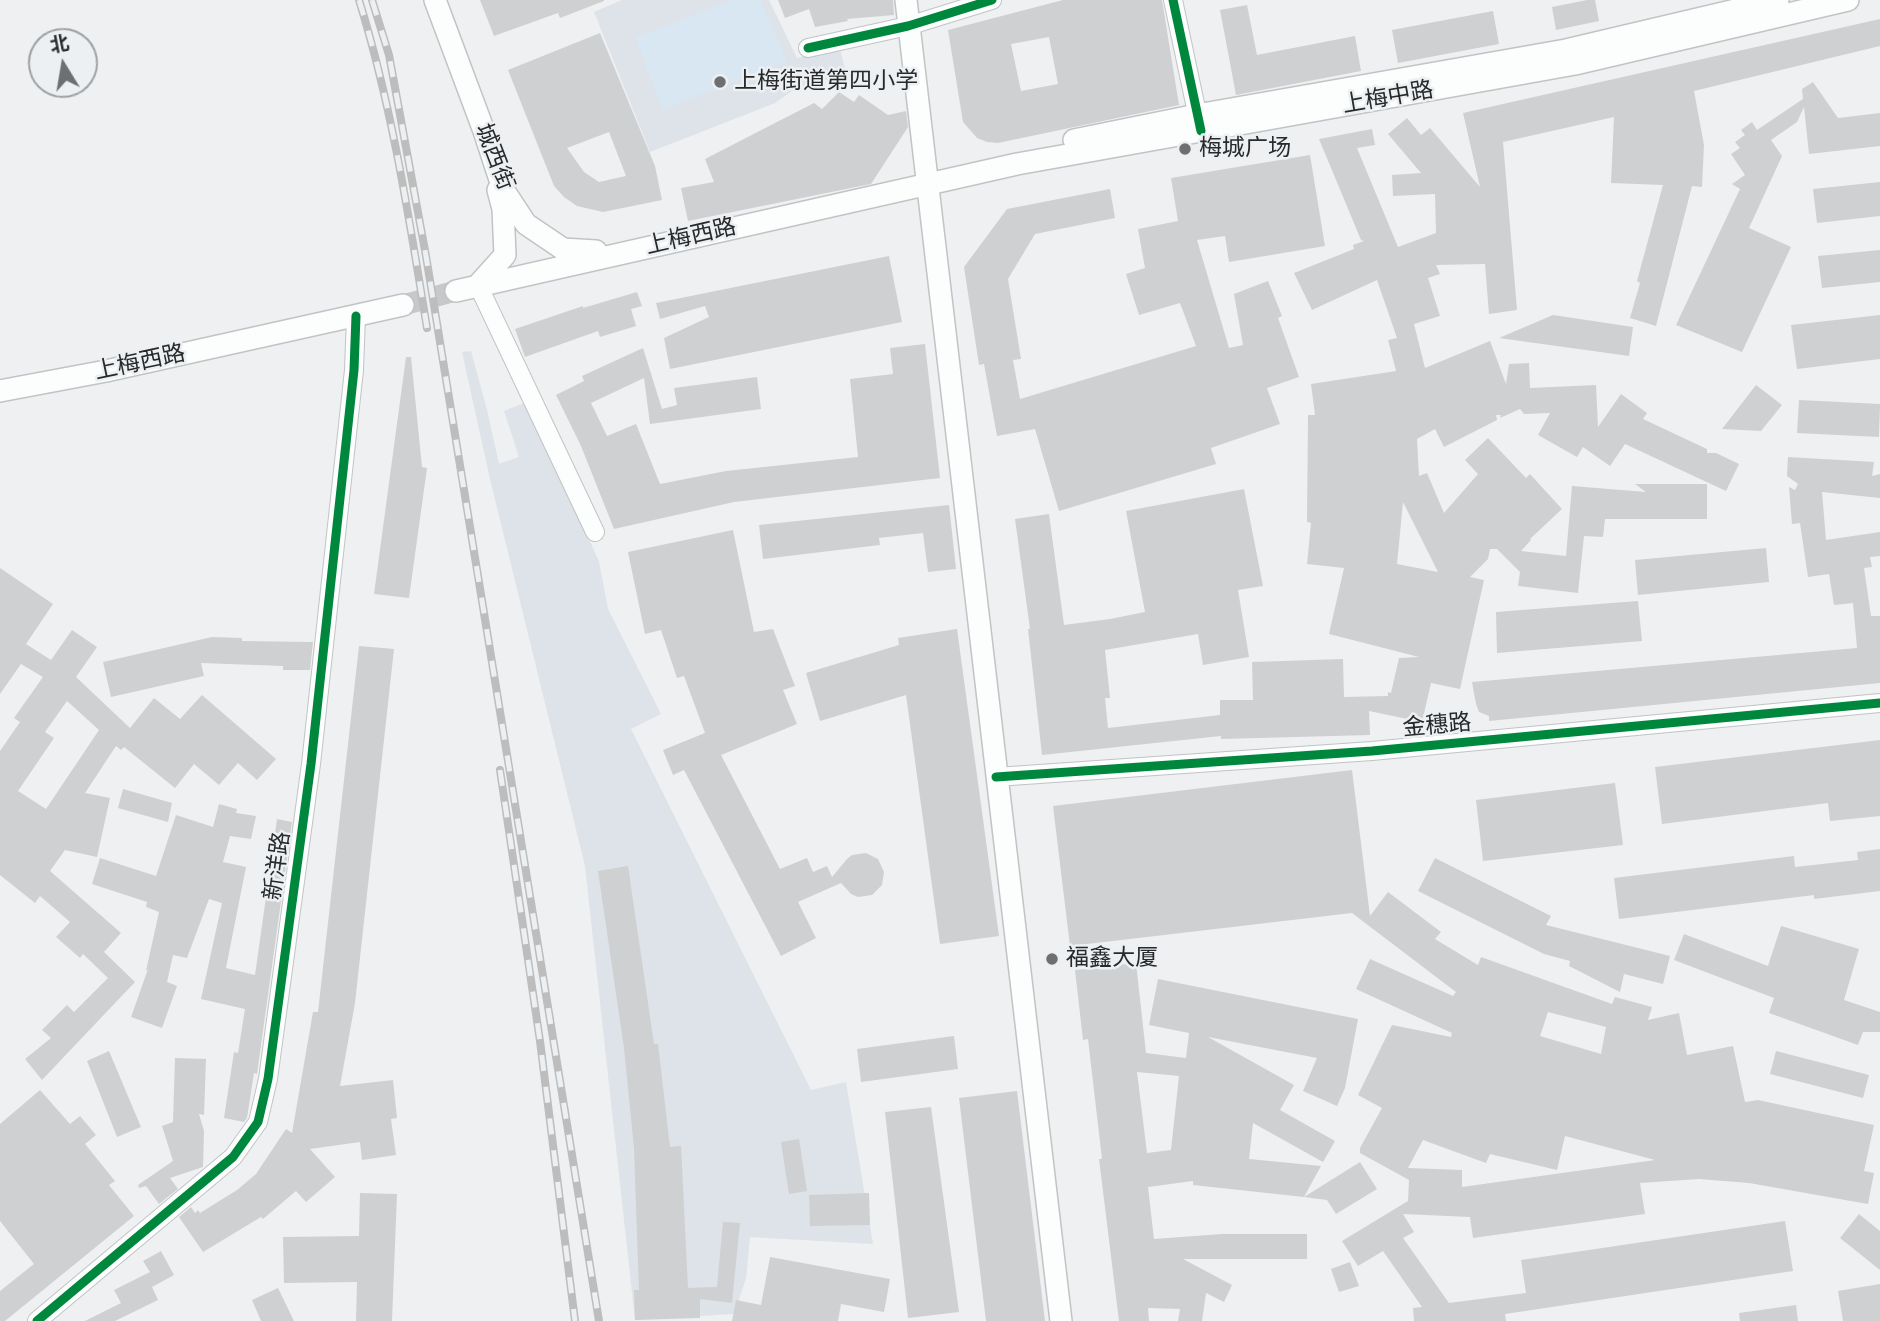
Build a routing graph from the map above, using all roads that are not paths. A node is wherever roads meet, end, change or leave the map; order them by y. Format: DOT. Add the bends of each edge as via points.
graph roads {
  1 [pos="435,0"];
  2 [pos="905,0"];
  3 [pos="992,0"];
  4 [pos="1173,0"];
  5 [pos="1778,0"];
  6 [pos="1847,0"];
  7 [pos="908,26"];
  8 [pos="808,48"];
  9 [pos="1568,57"];
  10 [pos="458,64"];
  11 [pos="1199,123"];
  12 [pos="925,176"];
  13 [pos="626,252"];
  14 [pos="478,285"];
  15 [pos="456,291"];
  16 [pos="403,305"];
  17 [pos="356,316"];
  18 [pos="0,391"];
  19 [pos="596,531"];
  20 [pos="1880,703"];
  21 [pos="996,777"];
  22 [pos="37,1321"];
  23 [pos="1061,1321"];
  1 -- 10 [label="main road, 城西街"];
  2 -- 7 [label="main road"];
  3 -- 7 [label="street"];
  4 -- 11 [label="street"];
  5 -- 9 [label="main road, 上梅中路"];
  6 -- 9 [label="main road, 上梅中路"];
  7 -- 8 [label="street"];
  7 -- 12 [label="main road"];
  9 -- 11 [label="main road, 上梅中路"];
  10 -- 13 [label="main road, 城西街" via="503,189 526,224 563,249"];
  10 -- 14 [label="main road, 城西街" via="503,209 505,256"];
  11 -- 12 [label="main road, 上梅中路"];
  12 -- 13 [label="main road, 上梅西路"];
  12 -- 21 [label="main road"];
  13 -- 14 [label="main road, 上梅西路"];
  14 -- 15 [label="main road, 上梅西路"];
  14 -- 19 [label="street"];
  16 -- 17 [label="main road, 上梅西路"];
  17 -- 18 [label="main road, 上梅西路"];
  17 -- 22 [label="street, 新洋路" via="311,764 268,1079 258,1122 233,1157"];
  20 -- 21 [label="street, 金穗路" via="1372,751"];
  21 -- 23 [label="main road"];
}
